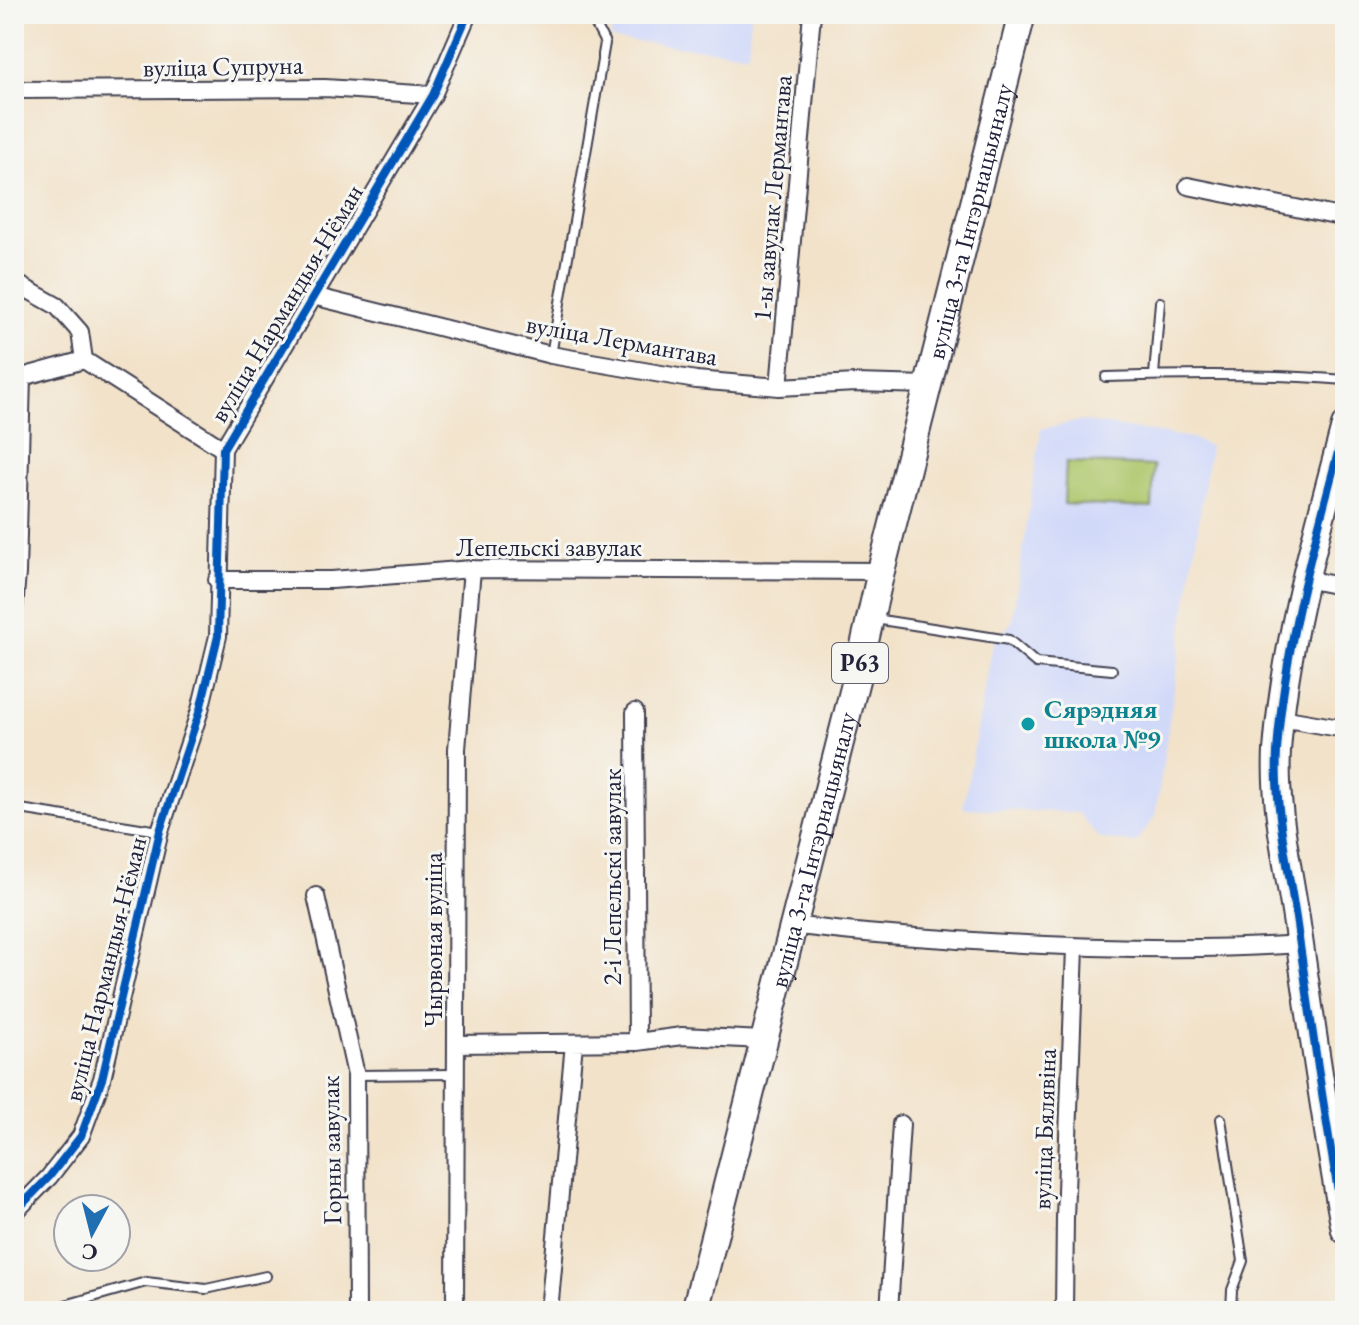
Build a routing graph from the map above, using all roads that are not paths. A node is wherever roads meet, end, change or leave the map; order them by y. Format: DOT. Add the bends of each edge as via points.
graph roads {
  1 [pos="468,14"];
  2 [pos="590,14"];
  3 [pos="812,14"];
  4 [pos="1022,14"];
  5 [pos="14,90"];
  6 [pos="433,95"];
  7 [pos="1188,186"];
  8 [pos="1345,218"];
  9 [pos="14,282"];
  10 [pos="313,296"];
  11 [pos="1160,302"];
  12 [pos="551,355"];
  13 [pos="84,360"];
  14 [pos="1154,375"];
  15 [pos="1106,377"];
  16 [pos="18,378"];
  17 [pos="1345,380"];
  18 [pos="929,385"];
  19 [pos="779,387"];
  20 [pos="1345,426"];
  21 [pos="223,449"];
  22 [pos="472,569"];
  23 [pos="881,571"];
  24 [pos="1305,579"];
  25 [pos="217,580"];
  26 [pos="1345,587"];
  27 [pos="14,609"];
  28 [pos="870,619"];
  29 [pos="1112,670"];
  30 [pos="635,712"];
  31 [pos="1281,718"];
  32 [pos="1345,729"];
  33 [pos="14,808"];
  34 [pos="160,831"];
  35 [pos="316,896"];
  36 [pos="794,925"];
  37 [pos="1300,944"];
  38 [pos="1075,948"];
  39 [pos="763,1040"];
  40 [pos="637,1042"];
  41 [pos="574,1043"];
  42 [pos="457,1044"];
  43 [pos="455,1074"];
  44 [pos="356,1075"];
  45 [pos="1334,1107"];
  46 [pos="1221,1119"];
  47 [pos="901,1124"];
  48 [pos="14,1213"];
  49 [pos="1345,1230"];
  50 [pos="266,1276"];
  51 [pos="44,1311"];
  52 [pos="357,1311"];
  53 [pos="455,1311"];
  54 [pos="549,1311"];
  55 [pos="695,1311"];
  56 [pos="889,1311"];
  57 [pos="1064,1311"];
  58 [pos="1231,1311"];
  1 -- 6 [label="street, вуліца Нармандыя-Нёман"];
  2 -- 12 [label="lane" via="605,43"];
  3 -- 19 [label="street, 1-ы завулак Лермантава"];
  4 -- 18 [label="main road, вуліца 3-га Інтэрнацыяналу / Р63"];
  5 -- 6 [label="street, вуліца Супруна" via="325,88"];
  6 -- 10 [label="street, вуліца Нармандыя-Нёман"];
  7 -- 8 [label="street"];
  9 -- 13 [label="street" via="57,306 80,332"];
  10 -- 12 [label="street, вуліца Лермантава"];
  10 -- 21 [label="street, вуліца Нармандыя-Нёман"];
  11 -- 14 [label="lane"];
  12 -- 19 [label="street, вуліца Лермантава" via="696,380"];
  13 -- 16 [label="street"];
  13 -- 21 [label="street"];
  14 -- 15 [label="lane"];
  14 -- 17 [label="lane"];
  16 -- 27 [label="street"];
  18 -- 19 [label="street, вуліца Лермантава"];
  18 -- 23 [label="main road, вуліца 3-га Інтэрнацыяналу / Р63"];
  20 -- 24 [label="main road"];
  21 -- 25 [label="street, вуліца Нармандыя-Нёман"];
  22 -- 23 [label="street, Лепельскі завулак"];
  22 -- 25 [label="street, Лепельскі завулак" via="332,580"];
  22 -- 42 [label="street, Чырвоная вуліца" via="457,749"];
  23 -- 28 [label="main road, вуліца 3-га Інтэрнацыяналу / Р63"];
  24 -- 26 [label="street"];
  24 -- 31 [label="main road"];
  25 -- 34 [label="street, вуліца Нармандыя-Нёман" via="218,636"];
  28 -- 29 [label="lane" via="1009,640 1036,663"];
  28 -- 36 [label="main road, вуліца 3-га Інтэрнацыяналу / Р63"];
  30 -- 40 [label="street, 2-і Лепельскі завулак"];
  31 -- 32 [label="street"];
  31 -- 37 [label="main road" via="1278,783"];
  33 -- 34 [label="lane"];
  34 -- 48 [label="street, вуліца Нармандыя-Нёман" via="102,1079 81,1136"];
  35 -- 44 [label="street, Горны завулак"];
  36 -- 38 [label="street"];
  36 -- 39 [label="main road, вуліца 3-га Інтэрнацыяналу / Р63"];
  37 -- 38 [label="street"];
  37 -- 45 [label="main road"];
  38 -- 57 [label="street, вуліца Бялявіна"];
  39 -- 40 [label="street" via="682,1036"];
  39 -- 55 [label="main road, вуліца 3-га Інтэрнацыяналу / Р63"];
  40 -- 41 [label="street"];
  41 -- 42 [label="street"];
  41 -- 54 [label="street"];
  42 -- 43 [label="street, Чырвоная вуліца"];
  43 -- 44 [label="lane"];
  43 -- 53 [label="street, Чырвоная вуліца"];
  44 -- 52 [label="street, Горны завулак"];
  45 -- 49 [label="main road"];
  46 -- 58 [label="lane" via="1243,1261"];
  47 -- 56 [label="street"];
  50 -- 51 [label="lane" via="206,1289 146,1282"];
}
